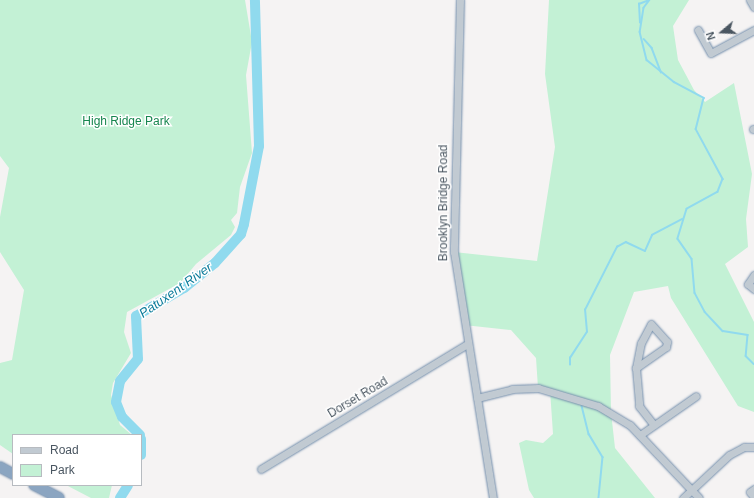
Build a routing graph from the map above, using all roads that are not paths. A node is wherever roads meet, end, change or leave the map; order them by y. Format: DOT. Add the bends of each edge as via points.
graph roads {
  1 [pos="460,0"];
  2 [pos="750,0"];
  3 [pos="754,7"];
  4 [pos="698,30"];
  5 [pos="754,30"];
  6 [pos="754,275"];
  7 [pos="754,289"];
  8 [pos="467,344"];
  9 [pos="636,368"];
  10 [pos="696,396"];
  11 [pos="477,398"];
  12 [pos="654,425"];
  13 [pos="640,435"];
  14 [pos="754,447"];
  15 [pos="0,467"];
  16 [pos="261,470"];
  17 [pos="12,473"];
  18 [pos="36,486"];
  19 [pos="754,489"];
  20 [pos="691,490"];
  21 [pos="754,497"];
  22 [pos="59,498"];
  23 [pos="493,498"];
  24 [pos="683,498"];
  25 [pos="699,498"];
  1 -- 8 [label="street, Brooklyn Bridge Road" via="453,226"];
  2 -- 3 [label="street"];
  4 -- 5 [label="street" via="712,53"];
  6 -- 7 [label="street" via="748,284"];
  8 -- 11 [label="street, Brooklyn Bridge Road"];
  8 -- 16 [label="street, Dorset Road"];
  9 -- 9 [label="street" via="641,344 649,326 654,325 667,342 666,347"];
  9 -- 12 [label="street" via="638,403"];
  10 -- 12 [label="street"];
  11 -- 13 [label="street" via="512,389 550,390 611,412"];
  11 -- 23 [label="street, Brooklyn Bridge Road"];
  12 -- 13 [label="street"];
  13 -- 20 [label="street"];
  14 -- 20 [label="street" via="744,447 728,455"];
  15 -- 17 [label="highway"];
  18 -- 22 [label="highway"];
  19 -- 21 [label="street" via="750,492"];
  20 -- 24 [label="street"];
  20 -- 25 [label="street"];
}
